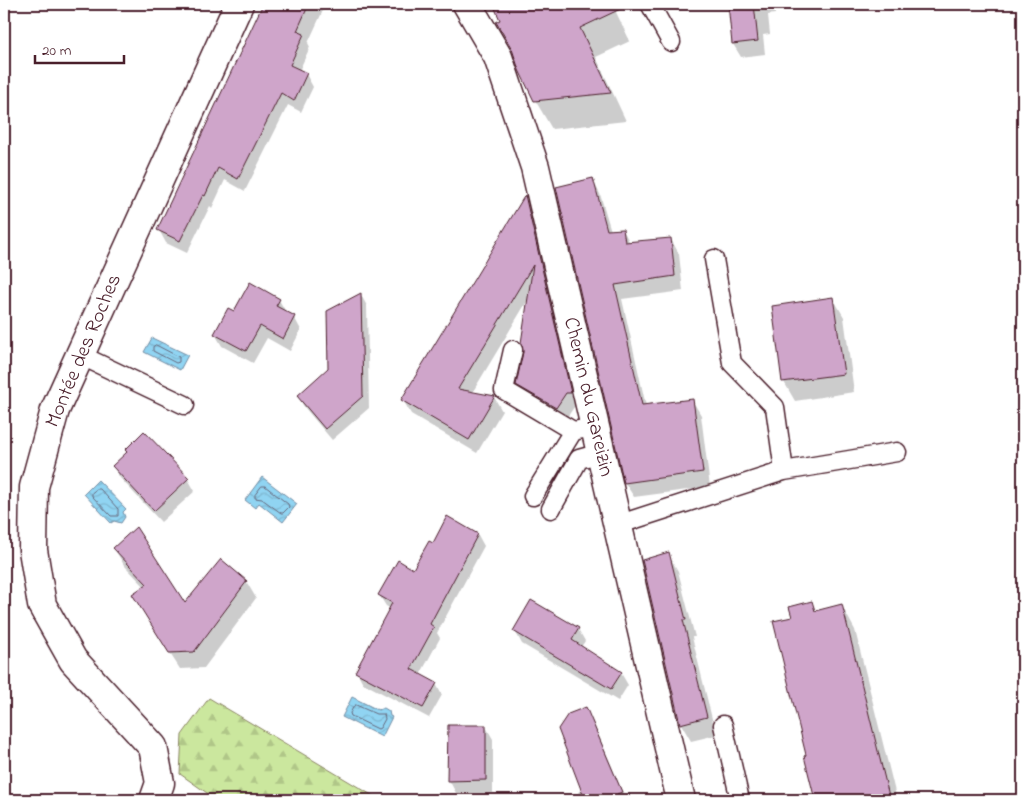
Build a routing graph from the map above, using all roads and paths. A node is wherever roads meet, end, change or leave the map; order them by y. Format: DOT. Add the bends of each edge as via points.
graph roads {
  1 [pos="239,4"];
  2 [pos="467,4"];
  3 [pos="650,4"];
  4 [pos="671,42"];
  5 [pos="714,259"];
  6 [pos="513,350"];
  7 [pos="80,355"];
  8 [pos="185,405"];
  9 [pos="583,429"];
  10 [pos="897,452"];
  11 [pos="600,453"];
  12 [pos="784,472"];
  13 [pos="533,496"];
  14 [pos="551,509"];
  15 [pos="617,525"];
  16 [pos="723,725"];
  17 [pos="154,800"];
  18 [pos="681,800"];
  19 [pos="740,800"];
  1 -- 7 [label="street, Montée des Roches"];
  2 -- 9 [label="street, Chemin du Gareizin" via="498,57 535,167"];
  3 -- 4 [label="lane"];
  5 -- 12 [label="lane" via="732,363 775,407"];
  6 -- 9 [label="lane" via="504,390"];
  7 -- 8 [label="lane"];
  7 -- 17 [label="street, Montée des Roches" via="56,410 34,487 33,550 40,596 73,660 153,747 160,783"];
  9 -- 11 [label="street, Chemin du Gareizin"];
  9 -- 13 [label="lane"];
  10 -- 12 [label="lane"];
  11 -- 14 [label="lane" via="580,459"];
  11 -- 15 [label="street, Chemin du Gareizin"];
  12 -- 15 [label="lane"];
  15 -- 18 [label="street, Chemin du Gareizin"];
  16 -- 19 [label="lane"];
}
